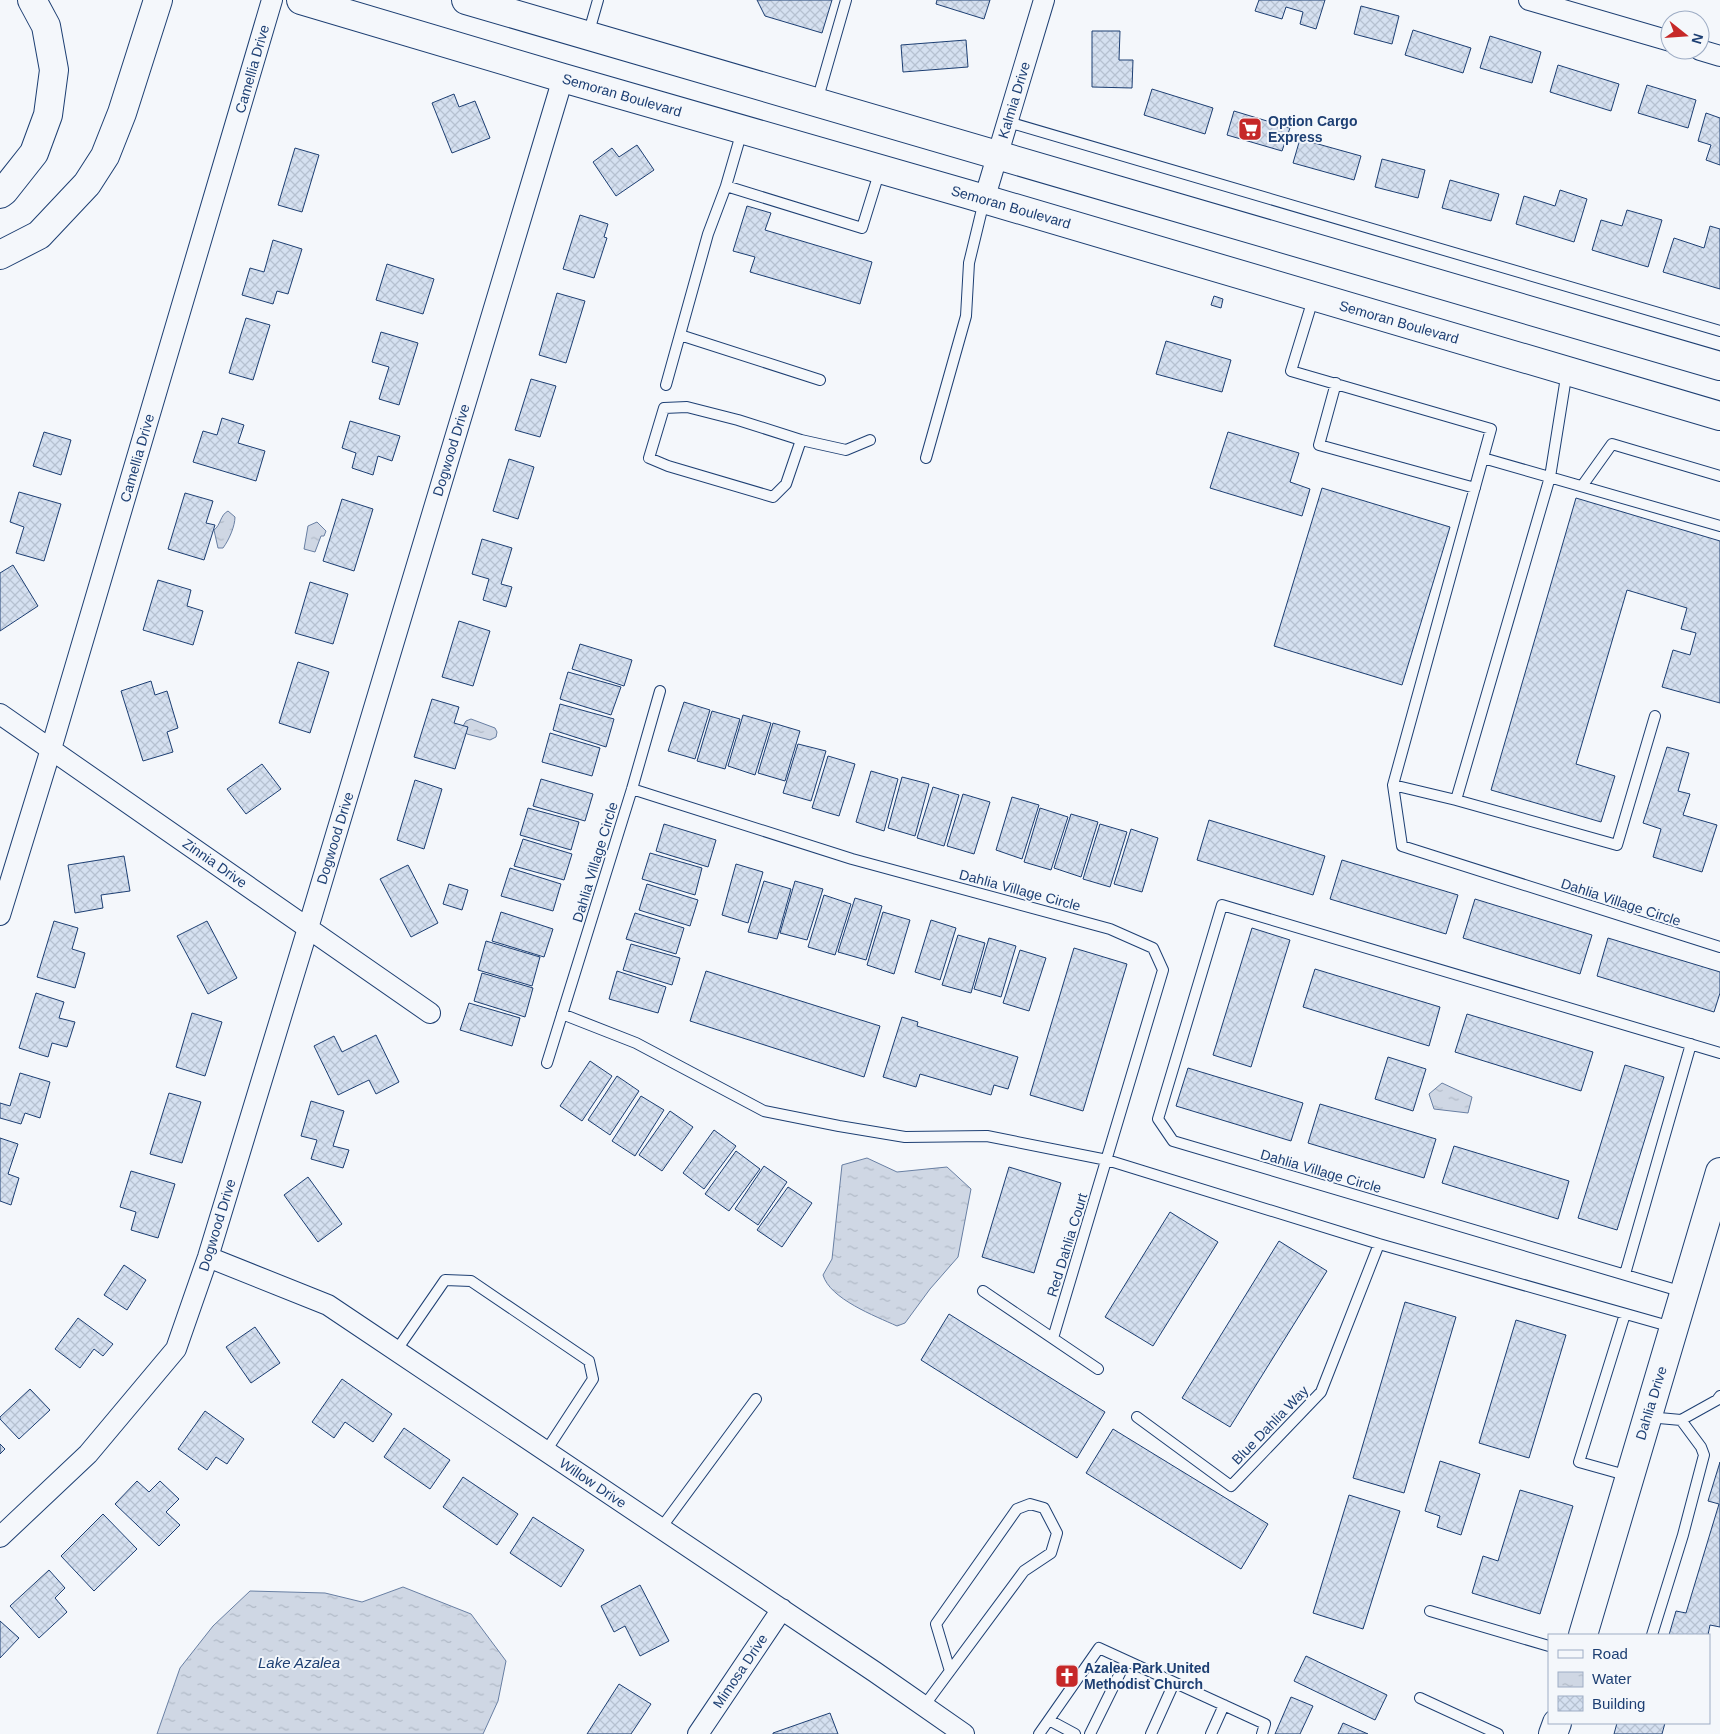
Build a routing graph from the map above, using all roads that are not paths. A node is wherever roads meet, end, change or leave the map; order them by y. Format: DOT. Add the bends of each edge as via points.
graph roads {
  1 [pos="32,0"];
  2 [pos="158,0"];
  3 [pos="272,0"];
  4 [pos="301,0"];
  5 [pos="466,0"];
  6 [pos="598,0"];
  7 [pos="846,0"];
  8 [pos="1044,0"];
  9 [pos="1528,0"];
  10 [pos="588,36"];
  11 [pos="1660,38"];
  12 [pos="563,78"];
  13 [pos="816,102"];
  14 [pos="1008,122"];
  15 [pos="742,130"];
  16 [pos="998,155"];
  17 [pos="880,170"];
  18 [pos="726,186"];
  19 [pos="0,194"];
  20 [pos="984,200"];
  21 [pos="0,255"];
  22 [pos="1314,296"];
  23 [pos="1720,331"];
  24 [pos="680,335"];
  25 [pos="1720,366"];
  26 [pos="1568,371"];
  27 [pos="820,380"];
  28 [pos="1336,384"];
  29 [pos="666,385"];
  30 [pos="1720,416"];
  31 [pos="801,440"];
  32 [pos="870,440"];
  33 [pos="926,458"];
  34 [pos="1483,458"];
  35 [pos="1720,476"];
  36 [pos="1550,477"];
  37 [pos="1582,486"];
  38 [pos="1475,488"];
  39 [pos="1720,526"];
  40 [pos="660,691"];
  41 [pos="0,714"];
  42 [pos="1655,716"];
  43 [pos="51,749"];
  44 [pos="1394,785"];
  45 [pos="632,789"];
  46 [pos="1456,800"];
  47 [pos="0,914"];
  48 [pos="308,928"];
  49 [pos="1720,947"];
  50 [pos="430,1013"];
  51 [pos="562,1014"];
  52 [pos="1691,1044"];
  53 [pos="1720,1052"];
  54 [pos="547,1063"];
  55 [pos="1107,1160"];
  56 [pos="1719,1176"];
  57 [pos="1379,1244"];
  58 [pos="208,1257"];
  59 [pos="1625,1274"];
  60 [pos="982,1291"];
  61 [pos="1684,1292"];
  62 [pos="1625,1314"];
  63 [pos="1674,1328"];
  64 [pos="1053,1338"];
  65 [pos="396,1351"];
  66 [pos="1098,1369"];
  67 [pos="1720,1396"];
  68 [pos="756,1399"];
  69 [pos="1138,1417"];
  70 [pos="1647,1417"];
  71 [pos="1681,1420"];
  72 [pos="546,1451"];
  73 [pos="1630,1476"];
  74 [pos="661,1528"];
  75 [pos="0,1537"];
  76 [pos="782,1609"];
  77 [pos="1430,1611"];
  78 [pos="1583,1634"];
  79 [pos="1652,1634"];
  80 [pos="1548,1646"];
  81 [pos="1126,1661"];
  82 [pos="950,1670"];
  83 [pos="1174,1683"];
  84 [pos="1420,1698"];
  85 [pos="1224,1705"];
  86 [pos="924,1706"];
  87 [pos="1049,1720"];
  88 [pos="698,1734"];
  89 [pos="964,1734"];
  90 [pos="1039,1734"];
  91 [pos="1075,1734"];
  92 [pos="1090,1734"];
  93 [pos="1152,1734"];
  94 [pos="1211,1734"];
  95 [pos="1262,1734"];
  96 [pos="1498,1734"];
  1 -- 19 [label="main road" via="46,26 54,70 48,115 34,153"];
  2 -- 21 [label="main road" via="122,114 87,184 39,235"];
  3 -- 43 [label="street, Camellia Drive"];
  4 -- 12 [label="main road, Semoran Boulevard"];
  5 -- 10 [label="main road"];
  6 -- 10 [label="lane"];
  7 -- 13 [label="lane"];
  8 -- 14 [label="street, Kalmia Drive"];
  9 -- 11 [label="street"];
  10 -- 13 [label="main road"];
  12 -- 15 [label="main road, Semoran Boulevard"];
  12 -- 48 [label="street, Dogwood Drive"];
  13 -- 16 [label="main road"];
  14 -- 16 [label="street, Kalmia Drive"];
  14 -- 23 [label="lane"];
  15 -- 17 [label="main road, Semoran Boulevard"];
  15 -- 18 [label="lane"];
  16 -- 20 [label="street, Kalmia Drive"];
  16 -- 25 [label="main road"];
  17 -- 18 [label="lane" via="862,228"];
  17 -- 20 [label="main road, Semoran Boulevard"];
  18 -- 24 [label="lane" via="708,234"];
  20 -- 22 [label="main road, Semoran Boulevard"];
  20 -- 33 [label="lane" via="969,263 966,316"];
  22 -- 26 [label="main road, Semoran Boulevard"];
  22 -- 28 [label="lane" via="1291,371"];
  24 -- 27 [label="lane"];
  24 -- 29 [label="lane"];
  26 -- 30 [label="main road, Semoran Boulevard"];
  26 -- 36 [label="lane"];
  28 -- 34 [label="lane" via="1491,429"];
  28 -- 38 [label="lane" via="1319,445"];
  31 -- 31 [label="lane" via="688,407 664,408 649,458 773,497 786,484"];
  31 -- 32 [label="lane" via="846,450"];
  34 -- 36 [label="lane"];
  34 -- 38 [label="lane"];
  35 -- 37 [label="lane" via="1612,444"];
  36 -- 37 [label="lane"];
  36 -- 46 [label="lane"];
  37 -- 39 [label="lane"];
  38 -- 44 [label="lane"];
  40 -- 45 [label="lane"];
  41 -- 43 [label="street, Zinnia Drive"];
  42 -- 46 [label="lane" via="1617,845"];
  43 -- 47 [label="street, Camellia Drive"];
  43 -- 48 [label="street, Zinnia Drive"];
  44 -- 46 [label="lane"];
  44 -- 49 [label="lane, Dahlia Village Circle" via="1402,846"];
  45 -- 51 [label="lane, Dahlia Village Circle"];
  45 -- 55 [label="lane, Dahlia Village Circle" via="852,859 1110,929 1153,948 1163,970"];
  48 -- 50 [label="street, Zinnia Drive"];
  48 -- 58 [label="street, Dogwood Drive"];
  51 -- 54 [label="lane, Dahlia Village Circle"];
  51 -- 55 [label="lane" via="636,1044 764,1111 905,1137 987,1136"];
  52 -- 53 [label="lane, Dahlia Village Circle"];
  52 -- 59 [label="lane"];
  52 -- 59 [label="lane, Dahlia Village Circle" via="1222,905 1158,1119 1173,1142"];
  55 -- 57 [label="lane"];
  55 -- 64 [label="lane, Red Dahlia Court"];
  56 -- 61 [label="main road, Dahlia Drive"];
  57 -- 62 [label="lane"];
  57 -- 69 [label="lane, Blue Dahlia Way" via="1321,1392 1231,1486"];
  58 -- 65 [label="street, Willow Drive" via="328,1306"];
  58 -- 75 [label="street, Dogwood Drive" via="176,1349 88,1454"];
  59 -- 61 [label="lane, Dahlia Village Circle"];
  60 -- 64 [label="lane"];
  61 -- 63 [label="main road, Dahlia Drive"];
  62 -- 63 [label="lane"];
  62 -- 73 [label="lane" via="1580,1462"];
  63 -- 70 [label="main road, Dahlia Drive"];
  64 -- 66 [label="lane"];
  65 -- 72 [label="street, Willow Drive"];
  65 -- 72 [label="lane" via="445,1280 470,1281 589,1362 593,1379"];
  67 -- 71 [label="lane"];
  68 -- 74 [label="lane"];
  70 -- 71 [label="lane"];
  70 -- 73 [label="main road, Dahlia Drive"];
  71 -- 79 [label="lane" via="1704,1455"];
  72 -- 74 [label="street, Willow Drive"];
  73 -- 78 [label="main road, Dahlia Drive"];
  74 -- 76 [label="street, Willow Drive"];
  76 -- 86 [label="street, Willow Drive"];
  76 -- 88 [label="street, Mimosa Drive"];
  77 -- 80 [label="lane"];
  81 -- 83 [label="lane"];
  81 -- 87 [label="lane" via="1099,1648"];
  81 -- 92 [label="lane"];
  82 -- 82 [label="lane" via="1024,1571 1051,1553 1057,1533 1044,1508 1030,1504 1016,1509 936,1624"];
  82 -- 86 [label="lane"];
  83 -- 85 [label="lane"];
  83 -- 93 [label="lane"];
  84 -- 96 [label="lane"];
  85 -- 94 [label="lane"];
  85 -- 95 [label="lane" via="1265,1724"];
  86 -- 89 [label="street, Willow Drive"];
  87 -- 90 [label="lane"];
  87 -- 91 [label="lane"];
}
